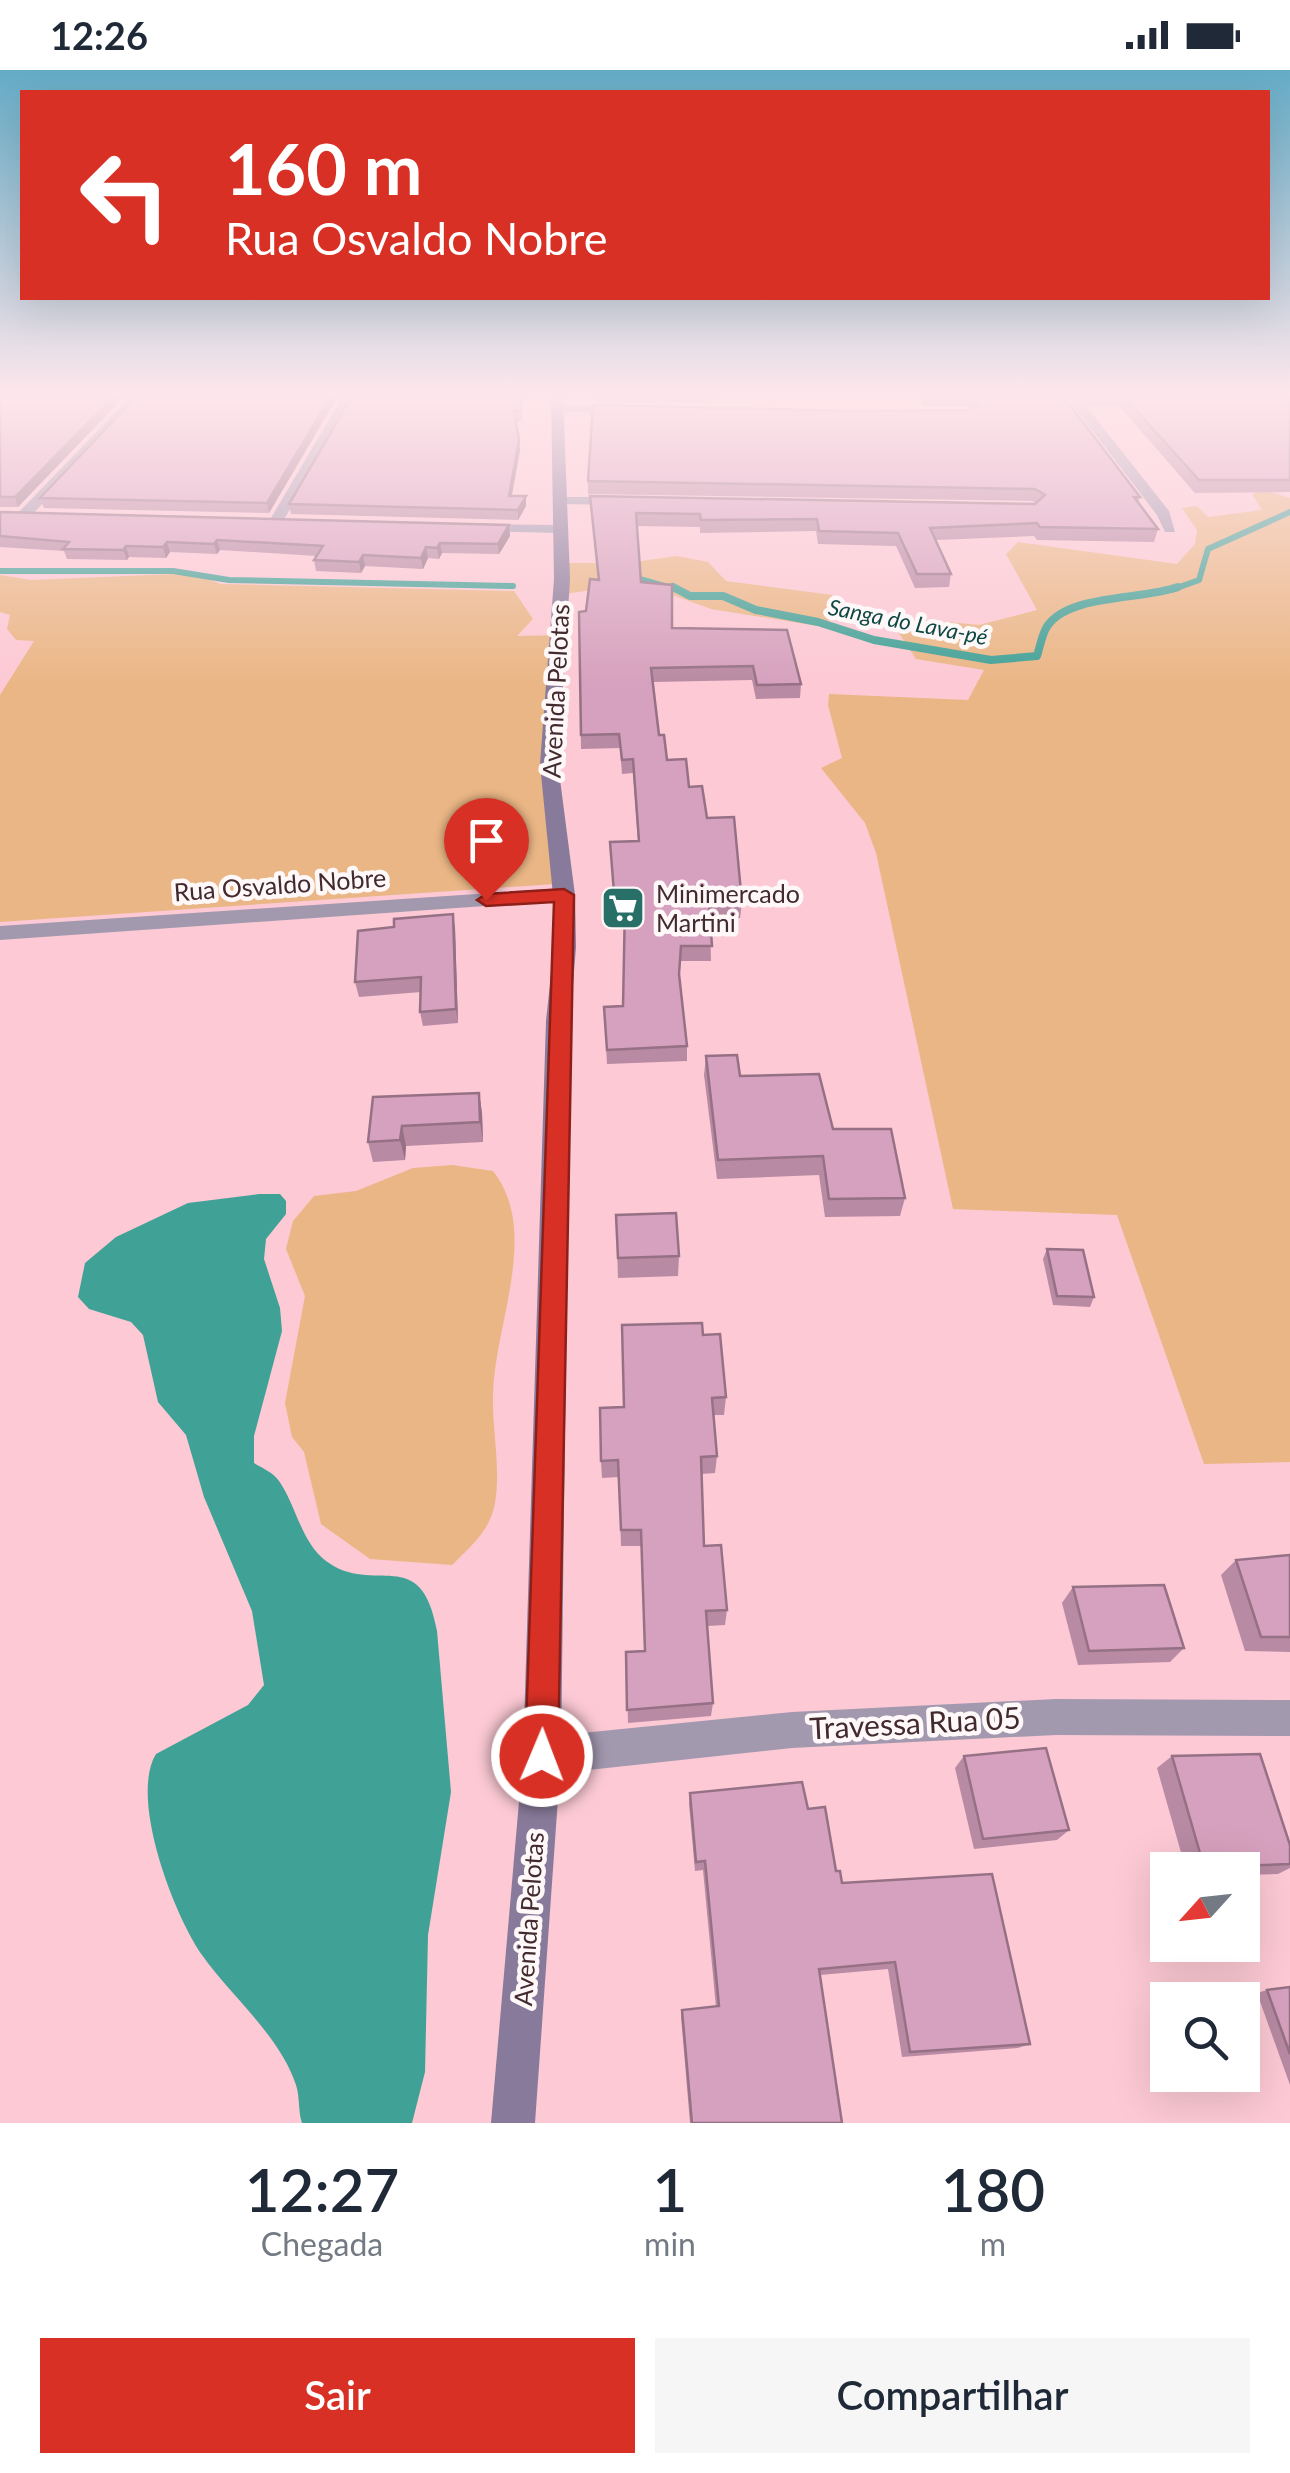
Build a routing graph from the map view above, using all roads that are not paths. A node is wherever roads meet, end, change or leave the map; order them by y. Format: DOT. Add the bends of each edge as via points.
graph roads {
  1 [pos="41,492"];
  2 [pos="293,492"];
  3 [pos="559,492"];
  4 [pos="1147,492"];
  5 [pos="559,500"];
  6 [pos="638,501"];
  7 [pos="42,516"];
  8 [pos="255,522"];
  9 [pos="275,522"];
  10 [pos="294,523"];
  11 [pos="464,527"];
  12 [pos="559,529"];
  13 [pos="1170,529"];
  14 [pos="564,895"];
  15 [pos="0,933"];
  16 [pos="1290,1718"];
  17 [pos="542,1756"];
  18 [pos="514,2123"];
  1 -- 7 [label="street" via="17,516"];
  2 -- 9 [label="street"];
  3 -- 5 [label="street, Avenida Pelotas"];
  4 -- 13 [label="street"];
  5 -- 6 [label="street"];
  5 -- 12 [label="street, Avenida Pelotas"];
  8 -- 9 [label="street"];
  9 -- 10 [label="street"];
  11 -- 12 [label="street"];
  12 -- 14 [label="street, Avenida Pelotas" via="562,586 549,764"];
  14 -- 15 [label="street, Rua Osvaldo Nobre"];
  14 -- 17 [label="street, Avenida Pelotas"];
  16 -- 17 [label="street, Travessa Rua 05" via="1056,1717 792,1730"];
  17 -- 18 [label="street, Avenida Pelotas"];
}
